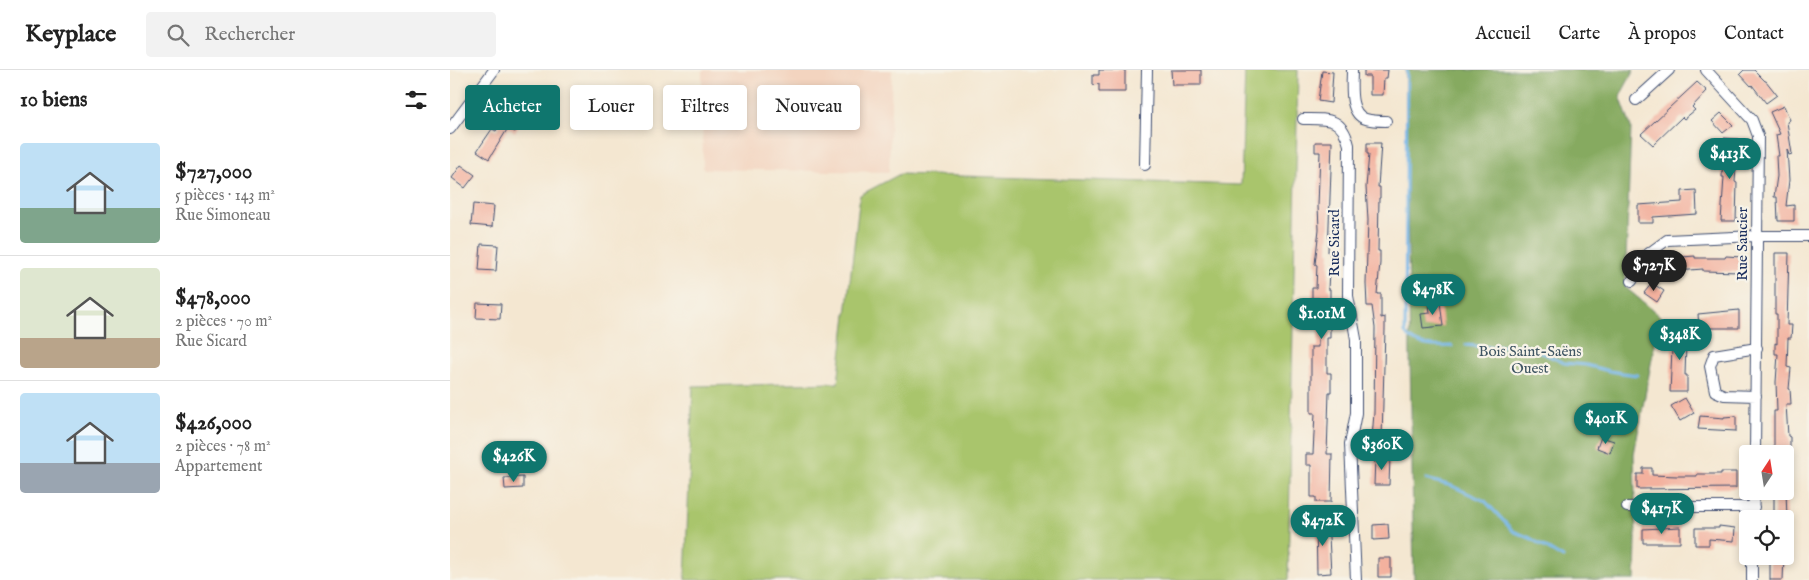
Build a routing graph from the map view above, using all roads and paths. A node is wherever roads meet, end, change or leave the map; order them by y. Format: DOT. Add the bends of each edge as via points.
graph roads {
  1 [pos="494,70"];
  2 [pos="1147,70"];
  3 [pos="1352,70"];
  4 [pos="1669,70"];
  5 [pos="1706,70"];
  6 [pos="1636,100"];
  7 [pos="1303,119"];
  8 [pos="1386,121"];
  9 [pos="450,129"];
  10 [pos="1145,165"];
  11 [pos="1756,236"];
  12 [pos="1809,236"];
  13 [pos="1632,281"];
  14 [pos="1757,348"];
  15 [pos="1756,396"];
  16 [pos="1755,445"];
  17 [pos="1754,500"];
  18 [pos="1627,507"];
  19 [pos="1754,507"];
  20 [pos="1752,565"];
  21 [pos="1356,580"];
  22 [pos="1752,580"];
  1 -- 9 [label="street"];
  2 -- 10 [label="street"];
  3 -- 8 [label="street" via="1352,96 1357,114 1365,119"];
  4 -- 6 [label="street"];
  5 -- 11 [label="street, Rue Saucier" via="1752,120 1758,136"];
  7 -- 21 [label="street, Rue Sicard" via="1338,123 1346,133 1349,145 1348,296 1356,339 1356,413 1350,444"];
  11 -- 12 [label="street"];
  11 -- 13 [label="street" via="1667,240 1645,256"];
  11 -- 14 [label="street, Rue Saucier"];
  14 -- 15 [label="street, Rue Saucier"];
  14 -- 15 [label="street" via="1714,354 1710,366 1715,391 1724,395"];
  15 -- 16 [label="street, Rue Saucier"];
  17 -- 19 [label="street"];
  18 -- 19 [label="street"];
  20 -- 22 [label="street"];
}
